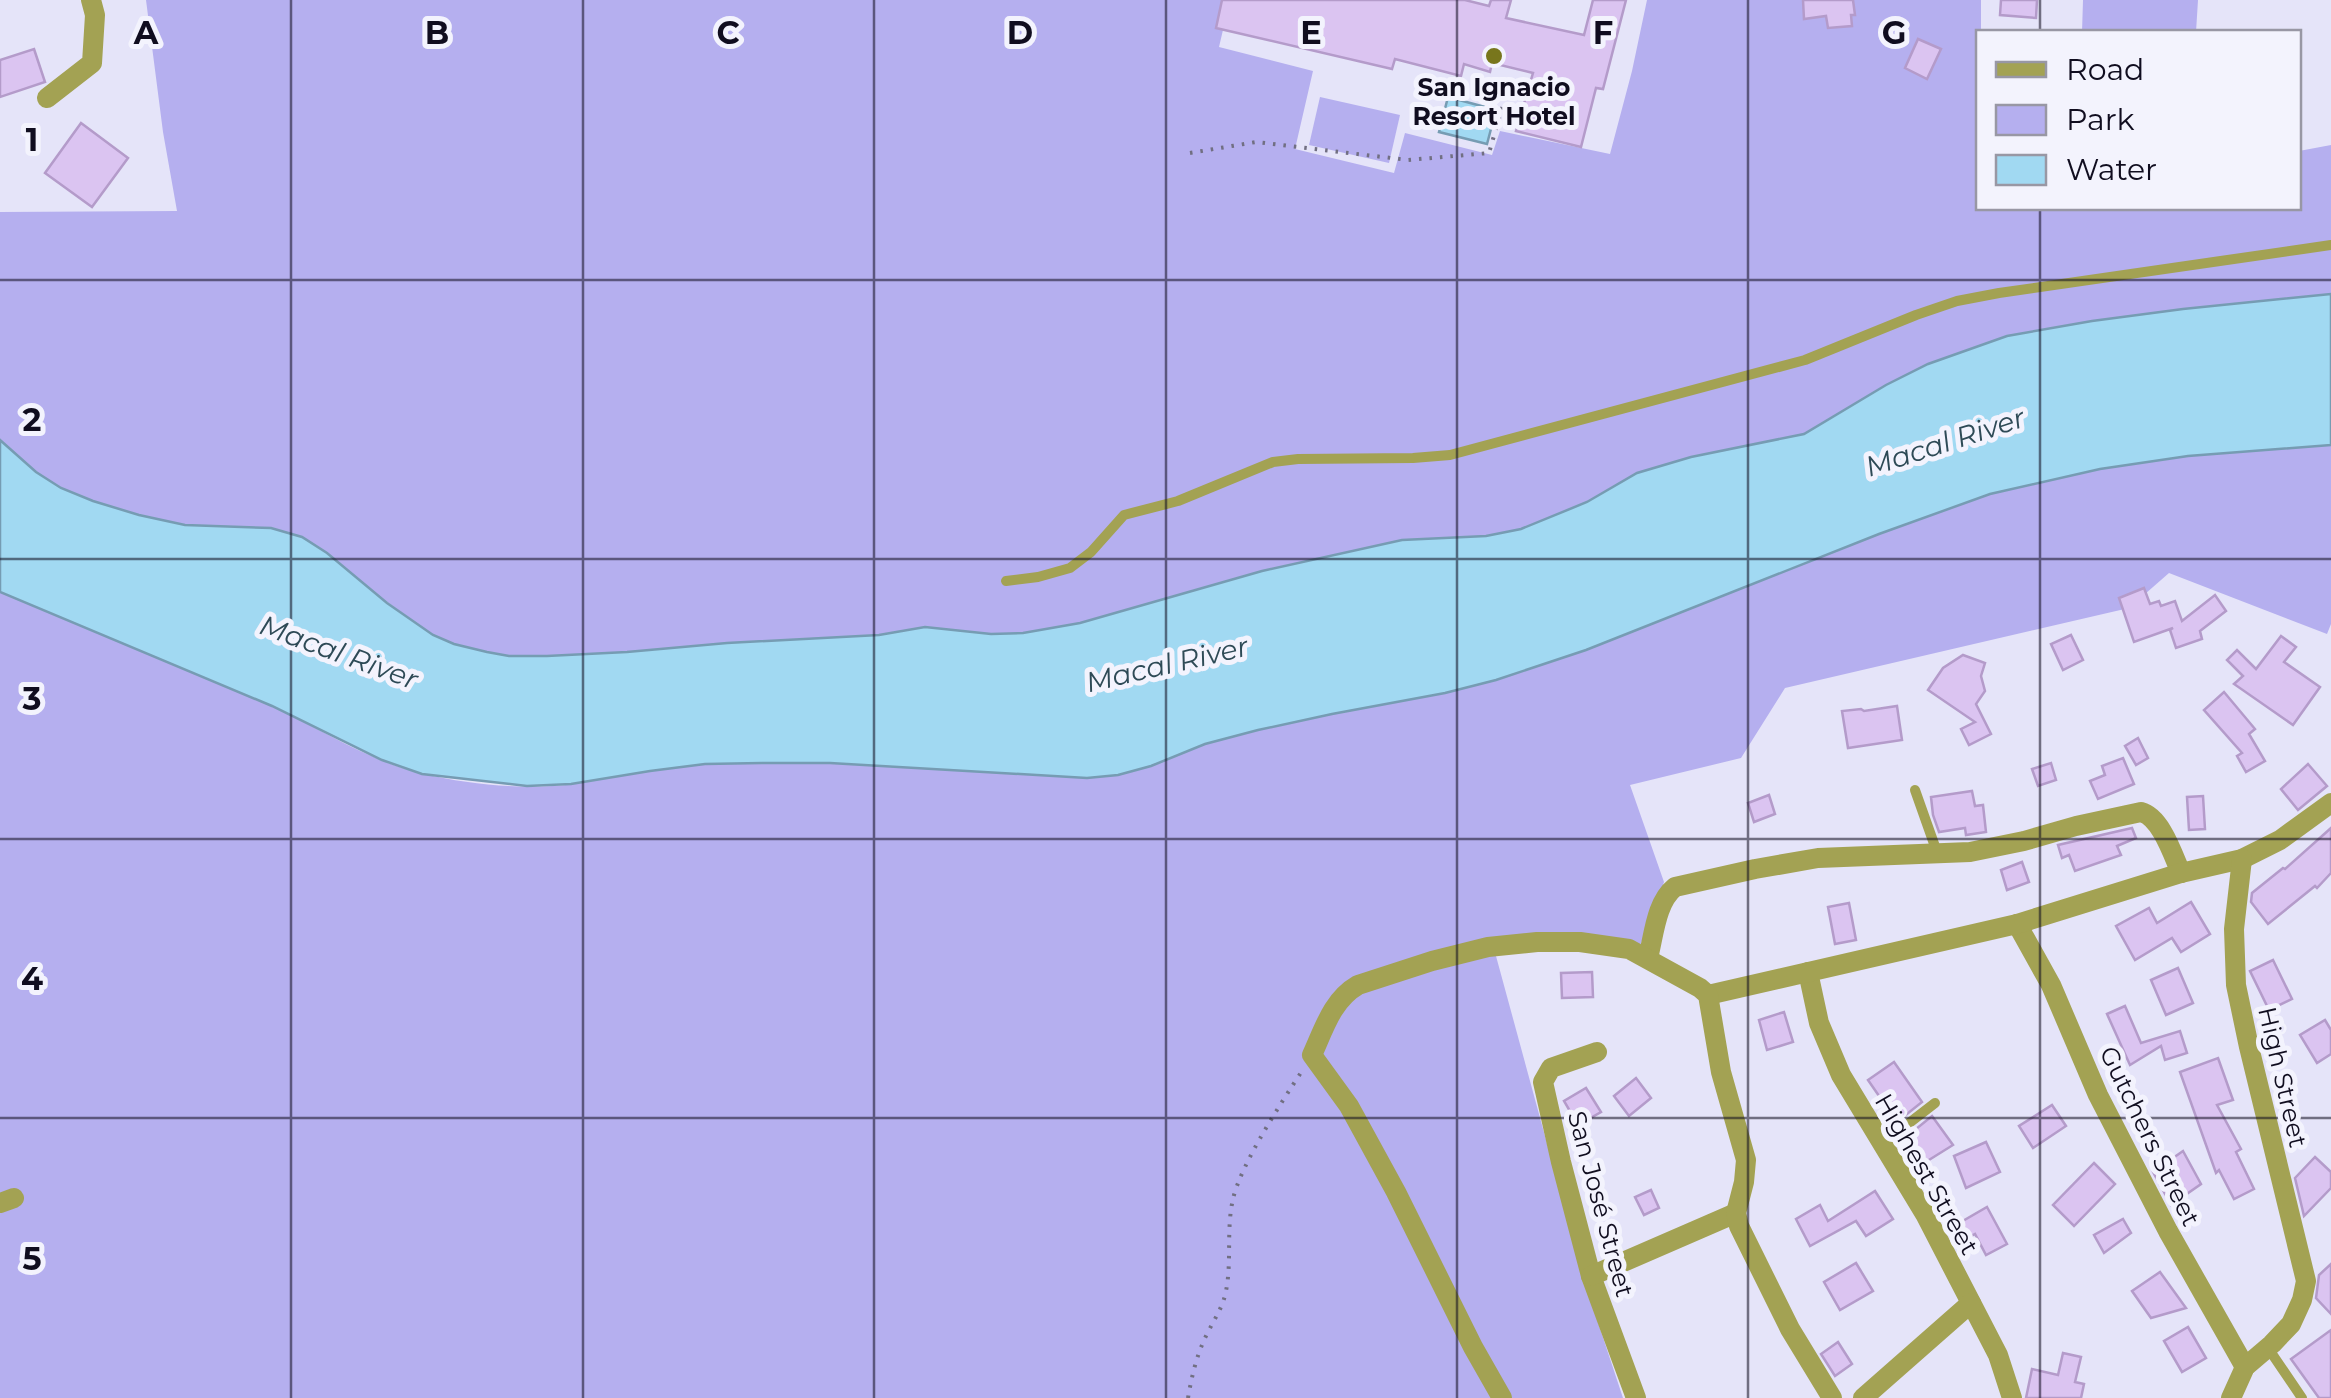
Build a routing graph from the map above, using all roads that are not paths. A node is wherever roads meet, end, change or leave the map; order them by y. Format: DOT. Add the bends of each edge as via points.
graph roads {
  1 [pos="90,0"];
  2 [pos="47,98"];
  3 [pos="2331,244"];
  4 [pos="1006,580"];
  5 [pos="1914,790"];
  6 [pos="2331,803"];
  7 [pos="1938,854"];
  8 [pos="2242,860"];
  9 [pos="2182,874"];
  10 [pos="2018,924"];
  11 [pos="1648,958"];
  12 [pos="1808,972"];
  13 [pos="1708,995"];
  14 [pos="1597,1052"];
  15 [pos="1935,1103"];
  16 [pos="1882,1144"];
  17 [pos="1736,1213"];
  18 [pos="1592,1276"];
  19 [pos="1971,1303"];
  20 [pos="2268,1348"];
  21 [pos="2245,1367"];
  22 [pos="1502,1398"];
  23 [pos="1636,1398"];
  24 [pos="1832,1398"];
  25 [pos="1863,1398"];
  26 [pos="2012,1398"];
  27 [pos="2231,1398"];
  28 [pos="2302,1398"];
  1 -- 2 [label="street" via="92,62"];
  3 -- 4 [label="lane" via="1958,302 1805,360 1450,454 1273,462 1124,515 1070,568"];
  5 -- 7 [label="lane"];
  6 -- 8 [label="street"];
  7 -- 9 [label="street" via="2141,812 2157,822"];
  7 -- 11 [label="street" via="1818,858 1675,887 1666,894"];
  8 -- 9 [label="street"];
  8 -- 20 [label="street, High Street" via="2236,985 2306,1281 2291,1324"];
  9 -- 10 [label="street"];
  10 -- 12 [label="street"];
  10 -- 21 [label="street, Gutchers Street" via="2150,1196"];
  11 -- 13 [label="street"];
  11 -- 22 [label="street" via="1605,944 1552,942 1488,947 1432,961 1348,991 1312,1054 1349,1106"];
  12 -- 13 [label="street"];
  12 -- 16 [label="street, Highest Street" via="1826,1042"];
  13 -- 17 [label="street" via="1746,1160"];
  14 -- 18 [label="street, San José Street" via="1552,1068 1543,1082"];
  15 -- 16 [label="lane"];
  16 -- 19 [label="street, Highest Street"];
  17 -- 18 [label="street"];
  17 -- 24 [label="street" via="1790,1329"];
  18 -- 23 [label="street, San José Street"];
  19 -- 25 [label="street"];
  19 -- 26 [label="street, Highest Street"];
  20 -- 21 [label="street, High Street"];
  20 -- 28 [label="lane"];
  21 -- 27 [label="street, High Street"];
}
